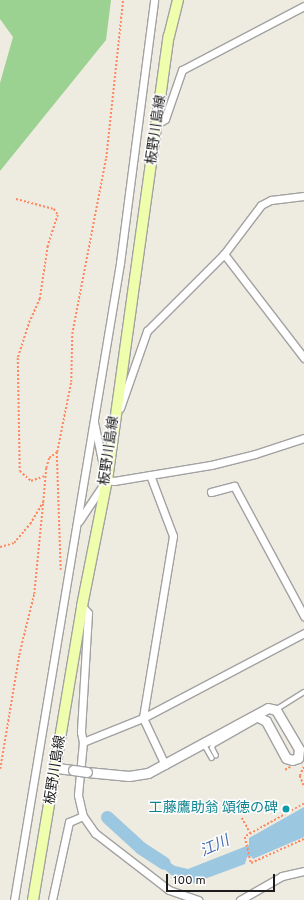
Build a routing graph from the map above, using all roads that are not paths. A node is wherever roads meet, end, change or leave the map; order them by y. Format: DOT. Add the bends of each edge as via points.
graph roads {
  1 [pos="150,0"];
  2 [pos="154,0"];
  3 [pos="159,0"];
  4 [pos="178,0"];
  5 [pos="304,6"];
  6 [pos="153,9"];
  7 [pos="158,124"];
  8 [pos="304,196"];
  9 [pos="224,254"];
  10 [pos="304,358"];
  11 [pos="114,416"];
  12 [pos="94,420"];
  13 [pos="304,438"];
  14 [pos="150,475"];
  15 [pos="106,480"];
  16 [pos="211,492"];
  17 [pos="77,524"];
  18 [pos="82,606"];
  19 [pos="304,616"];
  20 [pos="304,634"];
  21 [pos="304,692"];
  22 [pos="276,710"];
  23 [pos="259,717"];
  24 [pos="143,718"];
  25 [pos="84,742"];
  26 [pos="204,744"];
  27 [pos="216,756"];
  28 [pos="212,758"];
  29 [pos="165,765"];
  30 [pos="57,768"];
  31 [pos="83,816"];
  32 [pos="304,871"];
  33 [pos="14,900"];
  34 [pos="33,900"];
  35 [pos="52,900"];
  36 [pos="198,900"];
  37 [pos="240,900"];
  1 -- 6 [label="street"];
  2 -- 6 [label="street"];
  3 -- 6 [label="street"];
  4 -- 7 [label="main road, 板野川島線" via="169,36"];
  5 -- 7 [label="street" via="182,70 165,119"];
  6 -- 12 [label="street" via="120,263"];
  7 -- 11 [label="main road, 板野川島線"];
  8 -- 9 [label="street" via="271,200 261,205"];
  9 -- 10 [label="street"];
  9 -- 11 [label="street" via="147,331 120,409"];
  11 -- 15 [label="main road, 板野川島線"];
  12 -- 15 [label="street"];
  12 -- 17 [label="street"];
  13 -- 14 [label="street" via="231,460"];
  14 -- 15 [label="street"];
  14 -- 24 [label="street" via="172,536"];
  15 -- 17 [label="street"];
  15 -- 18 [label="main road, 板野川島線"];
  16 -- 19 [label="street" via="234,486"];
  17 -- 33 [label="street"];
  18 -- 25 [label="street" via="88,614 81,732"];
  18 -- 30 [label="main road, 板野川島線"];
  20 -- 24 [label="street"];
  21 -- 22 [label="lane" via="280,705"];
  22 -- 23 [label="street" via="268,708"];
  22 -- 23 [label="street" via="299,749 296,759 286,758"];
  23 -- 26 [label="street"];
  23 -- 27 [label="lane" via="214,745 212,748"];
  24 -- 25 [label="street"];
  24 -- 29 [label="street"];
  25 -- 31 [label="street" via="78,795"];
  26 -- 28 [label="lane"];
  26 -- 29 [label="street"];
  29 -- 30 [label="street, bridge" via="138,776"];
  30 -- 34 [label="main road, 板野川島線"];
  31 -- 35 [label="street" via="69,822"];
  31 -- 36 [label="street" via="95,833 168,890"];
  32 -- 37 [label="street" via="282,876"];
}
